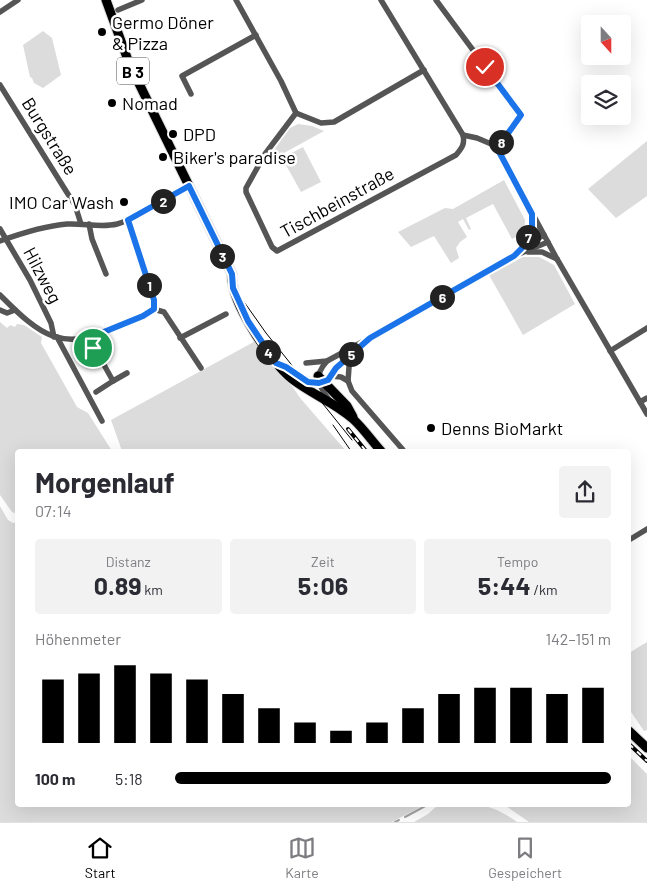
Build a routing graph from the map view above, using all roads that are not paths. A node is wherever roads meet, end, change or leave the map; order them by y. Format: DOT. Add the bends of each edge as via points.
graph roads {
  1 [pos="18,0"];
  2 [pos="106,0"];
  3 [pos="142,0"];
  4 [pos="381,0"];
  5 [pos="436,0"];
  6 [pos="240,1"];
  7 [pos="118,10"];
  8 [pos="0,12"];
  9 [pos="256,36"];
  10 [pos="424,70"];
  11 [pos="0,85"];
  12 [pos="191,94"];
  13 [pos="296,112"];
  14 [pos="463,135"];
  15 [pos="496,146"];
  16 [pos="189,186"];
  17 [pos="532,214"];
  18 [pos="128,220"];
  19 [pos="81,224"];
  20 [pos="89,224"];
  21 [pos="0,229"];
  22 [pos="544,235"];
  23 [pos="3,240"];
  24 [pos="548,242"];
  25 [pos="524,250"];
  26 [pos="557,259"];
  27 [pos="106,274"];
  28 [pos="0,295"];
  29 [pos="154,309"];
  30 [pos="0,310"];
  31 [pos="15,310"];
  32 [pos="226,314"];
  33 [pos="647,328"];
  34 [pos="55,337"];
  35 [pos="89,338"];
  36 [pos="180,338"];
  37 [pos="364,341"];
  38 [pos="610,351"];
  39 [pos="350,354"];
  40 [pos="327,361"];
  41 [pos="276,363"];
  42 [pos="306,363"];
  43 [pos="201,368"];
  44 [pos="127,373"];
  45 [pos="323,379"];
  46 [pos="113,381"];
  47 [pos="348,381"];
  48 [pos="96,392"];
  49 [pos="647,398"];
  50 [pos="329,401"];
  51 [pos="640,402"];
  52 [pos="647,414"];
  53 [pos="354,420"];
  54 [pos="102,421"];
  55 [pos="379,449"];
  56 [pos="402,449"];
  57 [pos="647,529"];
  58 [pos="631,539"];
  59 [pos="631,733"];
  60 [pos="647,748"];
  1 -- 8 [label="street"];
  2 -- 16 [label="main road, B 3" via="129,63"];
  3 -- 7 [label="street"];
  4 -- 10 [label="street"];
  5 -- 15 [label="street" via="521,115"];
  6 -- 9 [label="street"];
  9 -- 12 [label="street" via="182,76"];
  9 -- 13 [label="street"];
  10 -- 13 [label="street" via="334,122 321,123"];
  10 -- 14 [label="street"];
  11 -- 19 [label="street, Burgstraße" via="66,190"];
  13 -- 14 [label="street, Tischbeinstraße" via="265,154 246,188 277,252 456,155 462,148"];
  14 -- 15 [label="street"];
  15 -- 17 [label="street"];
  16 -- 18 [label="street"];
  16 -- 41 [label="main road, B 3" via="232,274 233,288 248,321"];
  17 -- 22 [label="street"];
  17 -- 25 [label="street" via="532,228"];
  18 -- 20 [label="street" via="106,226"];
  18 -- 29 [label="street" via="154,300"];
  19 -- 20 [label="street"];
  19 -- 23 [label="street" via="46,227"];
  20 -- 27 [label="street"];
  21 -- 23 [label="street, Hilzweg"];
  22 -- 24 [label="street"];
  22 -- 25 [label="street"];
  23 -- 34 [label="street, Hilzweg" via="30,280"];
  24 -- 25 [label="street"];
  24 -- 26 [label="street"];
  25 -- 26 [label="street" via="542,252"];
  25 -- 37 [label="street"];
  26 -- 38 [label="street"];
  28 -- 31 [label="street"];
  29 -- 35 [label="street"];
  29 -- 36 [label="street" via="164,312"];
  30 -- 31 [label="street" via="7,314"];
  31 -- 34 [label="street" via="38,329"];
  32 -- 36 [label="street"];
  33 -- 38 [label="street"];
  34 -- 35 [label="street" via="71,340"];
  34 -- 54 [label="street, Hilzweg"];
  35 -- 46 [label="street"];
  36 -- 43 [label="street"];
  37 -- 39 [label="street"];
  37 -- 40 [label="street"];
  38 -- 51 [label="street"];
  39 -- 45 [label="street"];
  39 -- 47 [label="street"];
  40 -- 42 [label="street"];
  40 -- 45 [label="street" via="320,368"];
  41 -- 45 [label="main road, B 3" via="308,382"];
  41 -- 50 [label="main road, B 3" via="291,378"];
  44 -- 46 [label="street"];
  45 -- 47 [label="street" via="341,377"];
  45 -- 50 [label="street"];
  45 -- 53 [label="main road, B 3" via="347,406"];
  46 -- 48 [label="street"];
  47 -- 56 [label="street" via="357,397"];
  49 -- 51 [label="street"];
  50 -- 53 [label="main road, B 3"];
  51 -- 52 [label="street"];
  53 -- 55 [label="main road, B 3"];
  57 -- 58 [label="street"];
  59 -- 60 [label="main road"];
}
